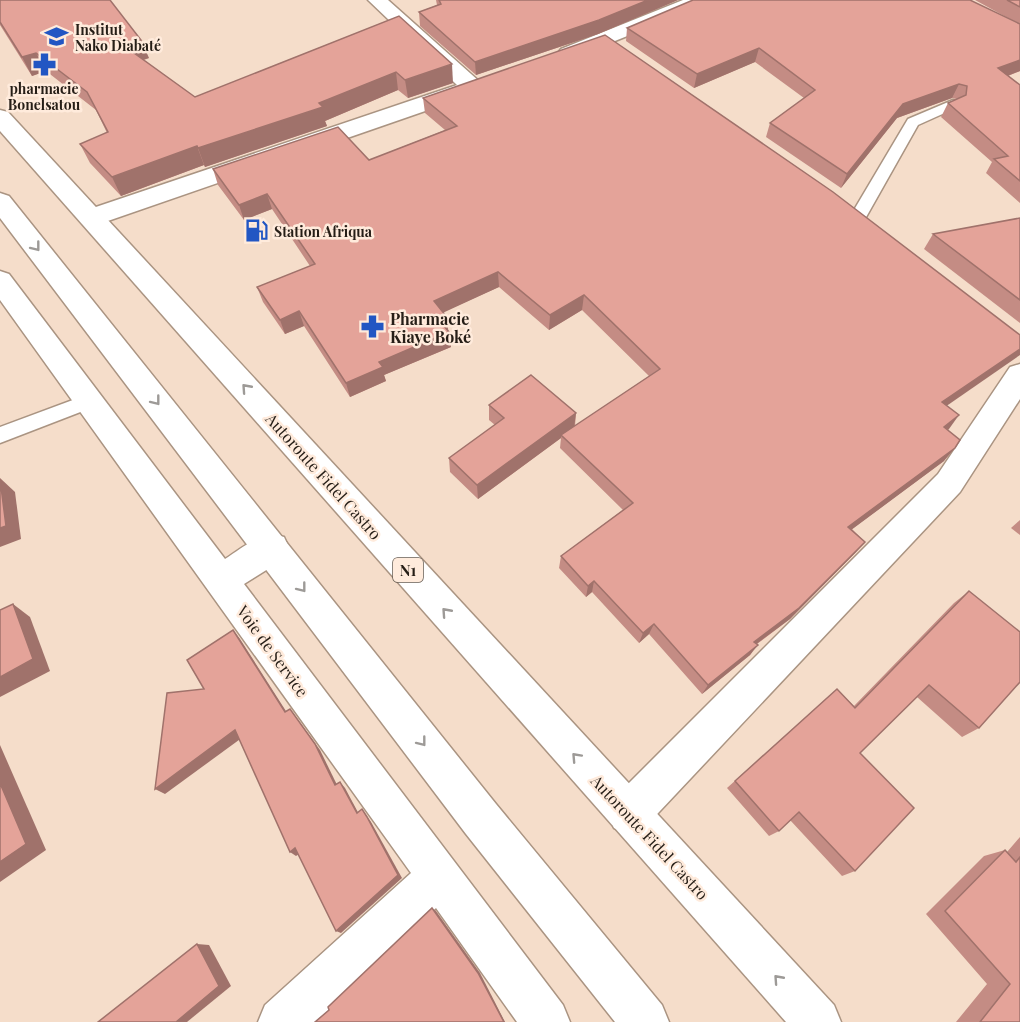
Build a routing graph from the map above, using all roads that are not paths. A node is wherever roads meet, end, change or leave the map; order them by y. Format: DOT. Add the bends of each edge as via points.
graph roads {
  1 [pos="377,0"];
  2 [pos="700,0"];
  3 [pos="550,60"];
  4 [pos="494,79"];
  5 [pos="472,87"];
  6 [pos="953,104"];
  7 [pos="0,117"];
  8 [pos="0,201"];
  9 [pos="859,215"];
  10 [pos="93,217"];
  11 [pos="0,280"];
  12 [pos="1020,375"];
  13 [pos="89,401"];
  14 [pos="0,435"];
  15 [pos="272,548"];
  16 [pos="221,580"];
  17 [pos="629,813"];
  18 [pos="439,876"];
  19 [pos="282,1022"];
  20 [pos="546,1022"];
  21 [pos="645,1022"];
  22 [pos="818,1022"];
  1 -- 5 [label="main road"];
  2 -- 3 [label="main road" via="616,47"];
  4 -- 5 [label="main road"];
  5 -- 10 [label="main road"];
  6 -- 9 [label="lane" via="913,122"];
  7 -- 10 [label="main road, Autoroute Fidel Castro / N1"];
  8 -- 15 [label="main road, one-way"];
  17 -- 10 [label="main road, Autoroute Fidel Castro / N1, one-way" via="571,753"];
  11 -- 13 [label="main road, Voie de Service"];
  12 -- 17 [label="main road" via="948,483"];
  13 -- 14 [label="lane"];
  13 -- 16 [label="main road, Voie de Service"];
  15 -- 16 [label="main road"];
  15 -- 21 [label="main road, one-way" via="486,825"];
  16 -- 18 [label="main road, Voie de Service"];
  22 -- 17 [label="main road, Autoroute Fidel Castro / N1, one-way"];
  18 -- 19 [label="main road"];
  18 -- 20 [label="main road, Voie de Service"];
}
